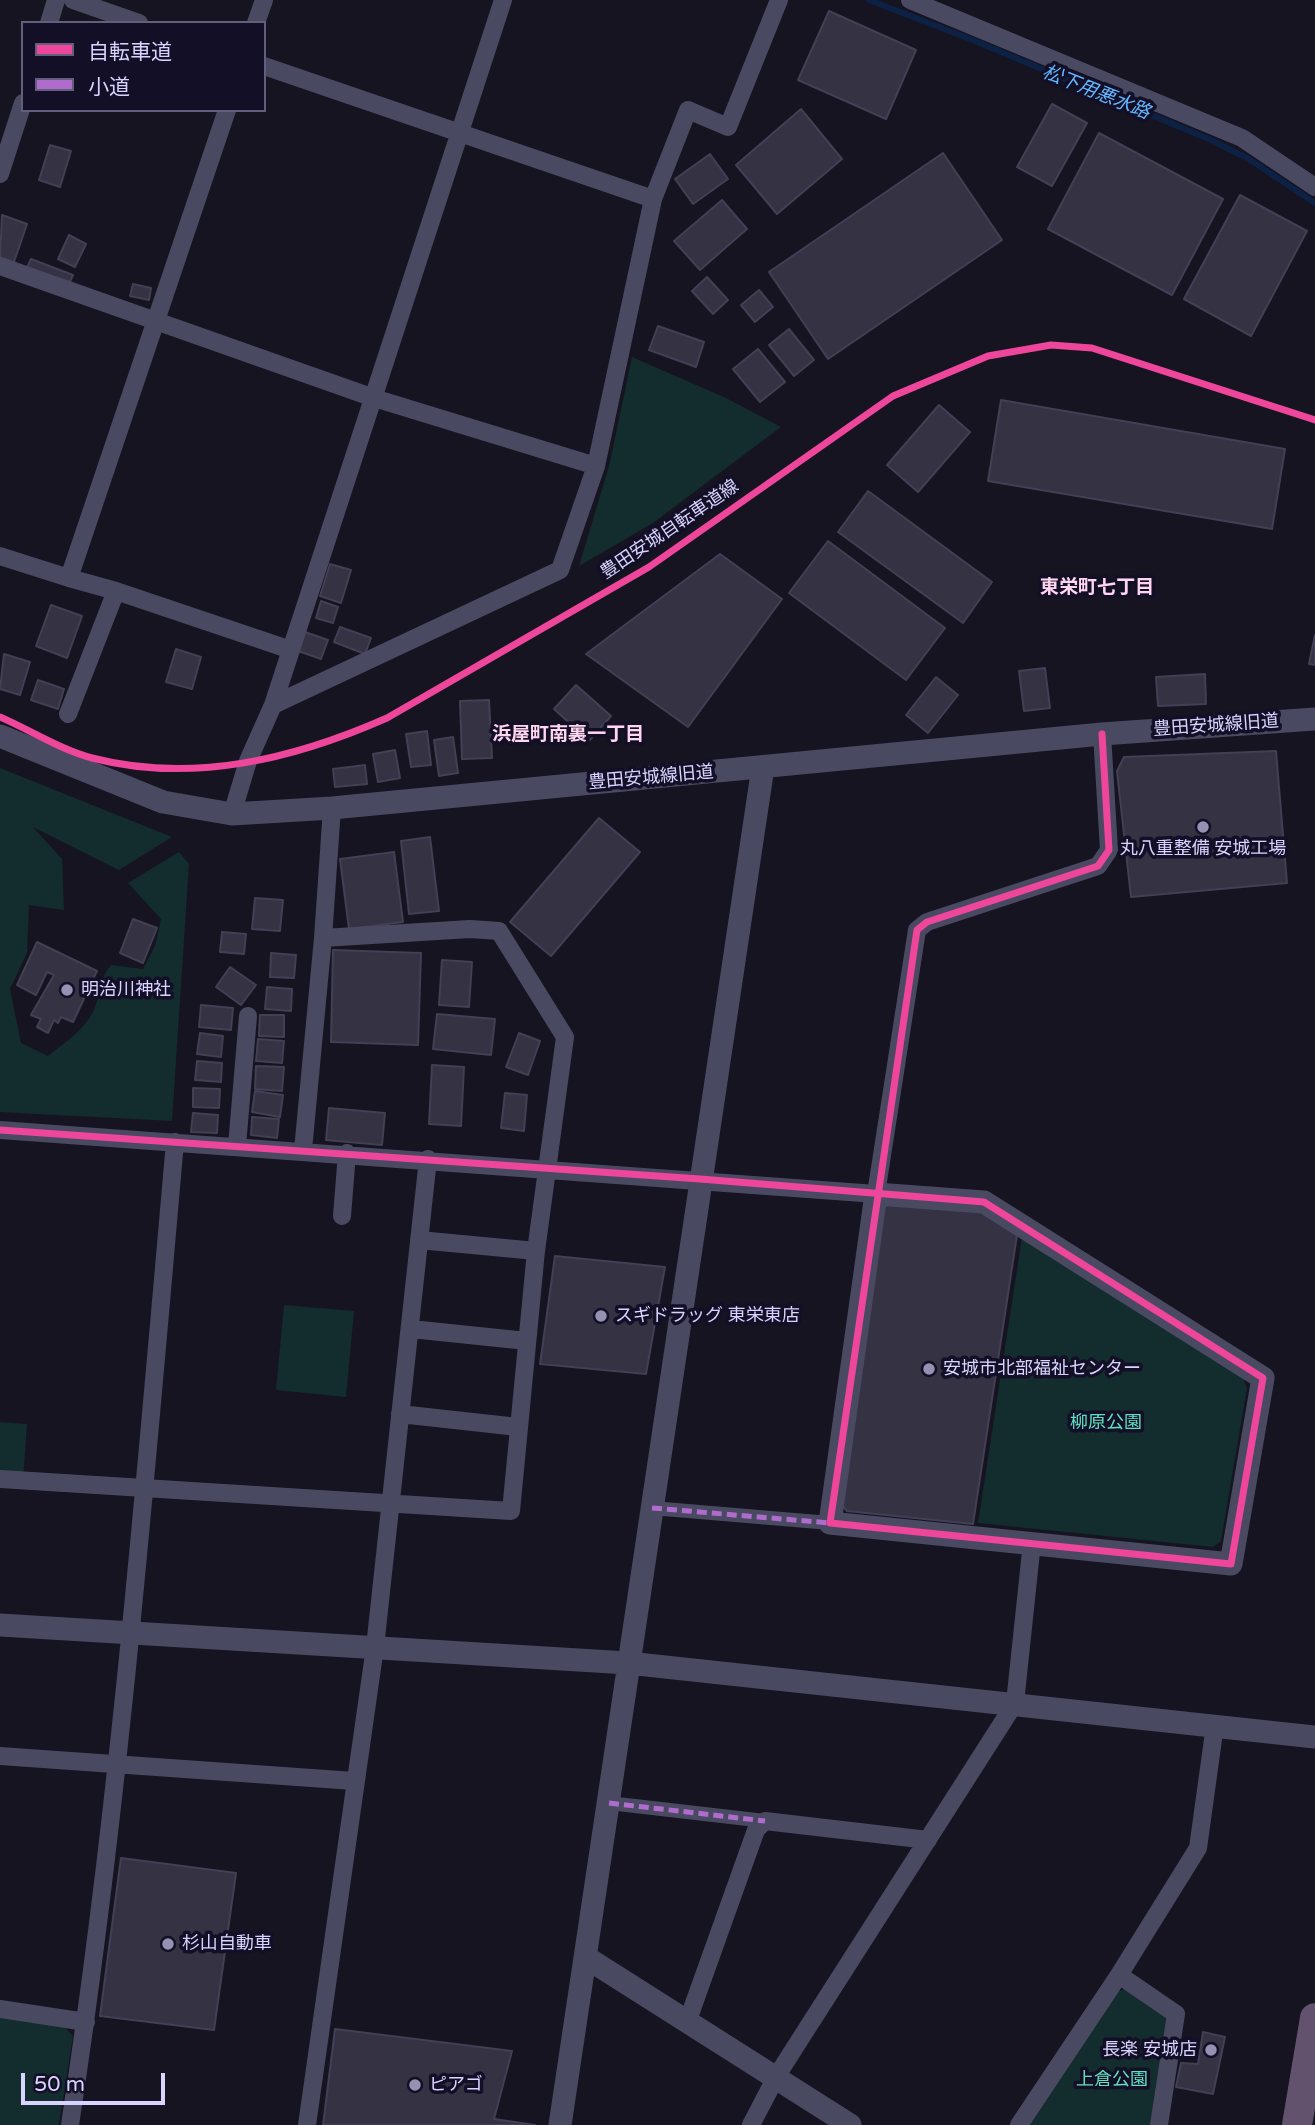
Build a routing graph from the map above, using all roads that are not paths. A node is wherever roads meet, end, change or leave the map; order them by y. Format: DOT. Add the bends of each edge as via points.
graph roads {
  1 [pos="56,0"];
  2 [pos="73,0"];
  3 [pos="264,0"];
  4 [pos="503,0"];
  5 [pos="779,0"];
  6 [pos="910,0"];
  7 [pos="50,21"];
  8 [pos="133,21"];
  9 [pos="257,21"];
  10 [pos="266,67"];
  11 [pos="21,109"];
  12 [pos="226,112"];
  13 [pos="459,132"];
  14 [pos="0,174"];
  15 [pos="1315,187"];
  16 [pos="653,199"];
  17 [pos="0,266"];
  18 [pos="156,323"];
  19 [pos="374,398"];
  20 [pos="596,466"];
  21 [pos="0,556"];
  22 [pos="69,578"];
  23 [pos="116,592"];
  24 [pos="291,650"];
  25 [pos="272,705"];
  26 [pos="68,714"];
  27 [pos="1315,719"];
  28 [pos="1102,734"];
  29 [pos="0,736"];
  30 [pos="763,767"];
  31 [pos="332,808"];
  32 [pos="232,814"];
  33 [pos="324,937"];
  34 [pos="248,1016"];
  35 [pos="0,1130"];
  36 [pos="175,1142"];
  37 [pos="237,1146"];
  38 [pos="303,1150"];
  39 [pos="346,1153"];
  40 [pos="428,1159"];
  41 [pos="548,1168"];
  42 [pos="700,1179"];
  43 [pos="876,1194"];
  44 [pos="342,1216"];
  45 [pos="419,1240"];
  46 [pos="536,1251"];
  47 [pos="411,1329"];
  48 [pos="527,1341"];
  49 [pos="400,1414"];
  50 [pos="518,1427"];
  51 [pos="0,1479"];
  52 [pos="144,1489"];
  53 [pos="390,1505"];
  54 [pos="652,1508"];
  55 [pos="830,1522"];
  56 [pos="1032,1542"];
  57 [pos="0,1625"];
  58 [pos="132,1632"];
  59 [pos="375,1647"];
  60 [pos="628,1664"];
  61 [pos="1015,1703"];
  62 [pos="1214,1725"];
  63 [pos="1315,1737"];
  64 [pos="0,1756"];
  65 [pos="118,1765"];
  66 [pos="354,1781"];
  67 [pos="609,1803"];
  68 [pos="765,1821"];
  69 [pos="928,1840"];
  70 [pos="587,1958"];
  71 [pos="1119,1975"];
  72 [pos="0,2009"];
  73 [pos="1315,2018"];
  74 [pos="688,2020"];
  75 [pos="86,2022"];
  76 [pos="776,2077"];
  77 [pos="70,2125"];
  78 [pos="307,2125"];
  79 [pos="560,2125"];
  80 [pos="751,2125"];
  81 [pos="850,2125"];
  82 [pos="1019,2125"];
  83 [pos="1159,2125"];
  84 [pos="1297,2125"];
  1 -- 7 [label="street"];
  2 -- 8 [label="street"];
  3 -- 9 [label="street"];
  4 -- 13 [label="street"];
  5 -- 16 [label="street" via="728,127 688,110"];
  6 -- 15 [label="street" via="1242,138"];
  10 -- 13 [label="street"];
  11 -- 14 [label="street"];
  12 -- 18 [label="street"];
  13 -- 16 [label="street"];
  13 -- 19 [label="street"];
  16 -- 20 [label="street"];
  17 -- 18 [label="street"];
  18 -- 19 [label="street"];
  18 -- 22 [label="street"];
  19 -- 20 [label="street"];
  19 -- 24 [label="street"];
  20 -- 25 [label="street" via="559,570"];
  21 -- 22 [label="street"];
  22 -- 23 [label="street"];
  23 -- 24 [label="street"];
  23 -- 26 [label="street"];
  24 -- 25 [label="street"];
  25 -- 32 [label="street"];
  27 -- 28 [label="street, 豊田安城線旧道"];
  28 -- 30 [label="street, 豊田安城線旧道"];
  28 -- 43 [label="street" via="1109,850 1098,866 927,922 917,930"];
  29 -- 32 [label="street, 豊田安城線旧道" via="163,802"];
  30 -- 31 [label="street, 豊田安城線旧道"];
  30 -- 42 [label="street"];
  31 -- 32 [label="street, 豊田安城線旧道"];
  31 -- 33 [label="street"];
  33 -- 38 [label="street"];
  33 -- 41 [label="street" via="499,931 565,1037"];
  34 -- 37 [label="street"];
  35 -- 36 [label="street"];
  36 -- 37 [label="street"];
  36 -- 52 [label="street"];
  37 -- 38 [label="street"];
  38 -- 39 [label="street"];
  39 -- 40 [label="street"];
  39 -- 44 [label="street"];
  40 -- 41 [label="street"];
  40 -- 45 [label="street"];
  41 -- 42 [label="street"];
  41 -- 46 [label="street"];
  42 -- 43 [label="street"];
  42 -- 54 [label="street"];
  43 -- 55 [label="street"];
  43 -- 56 [label="street" via="984,1202 1263,1378 1231,1564"];
  45 -- 46 [label="street"];
  45 -- 47 [label="street"];
  46 -- 48 [label="street"];
  47 -- 48 [label="street"];
  47 -- 49 [label="street"];
  48 -- 50 [label="street"];
  49 -- 50 [label="street"];
  49 -- 53 [label="street"];
  50 -- 53 [label="street" via="511,1511"];
  51 -- 52 [label="street"];
  52 -- 53 [label="street"];
  52 -- 58 [label="street"];
  53 -- 59 [label="street"];
  54 -- 55 [label="street"];
  54 -- 60 [label="street"];
  55 -- 56 [label="street"];
  56 -- 61 [label="street"];
  57 -- 58 [label="street"];
  58 -- 59 [label="street"];
  58 -- 65 [label="street"];
  59 -- 60 [label="street"];
  59 -- 66 [label="street"];
  60 -- 61 [label="street"];
  60 -- 67 [label="street"];
  61 -- 62 [label="street"];
  61 -- 69 [label="street"];
  62 -- 63 [label="street"];
  62 -- 71 [label="street" via="1198,1848"];
  64 -- 65 [label="street"];
  65 -- 66 [label="street"];
  65 -- 75 [label="street"];
  66 -- 78 [label="street"];
  67 -- 68 [label="street"];
  67 -- 70 [label="street"];
  68 -- 69 [label="street"];
  68 -- 74 [label="street" via="756,1830"];
  69 -- 76 [label="street"];
  70 -- 74 [label="street"];
  70 -- 79 [label="street"];
  71 -- 82 [label="street"];
  71 -- 83 [label="street" via="1175,2014"];
  72 -- 75 [label="street"];
  73 -- 84 [label="highway"];
  74 -- 76 [label="street"];
  75 -- 77 [label="street"];
  76 -- 80 [label="street"];
  76 -- 81 [label="street"];
}
